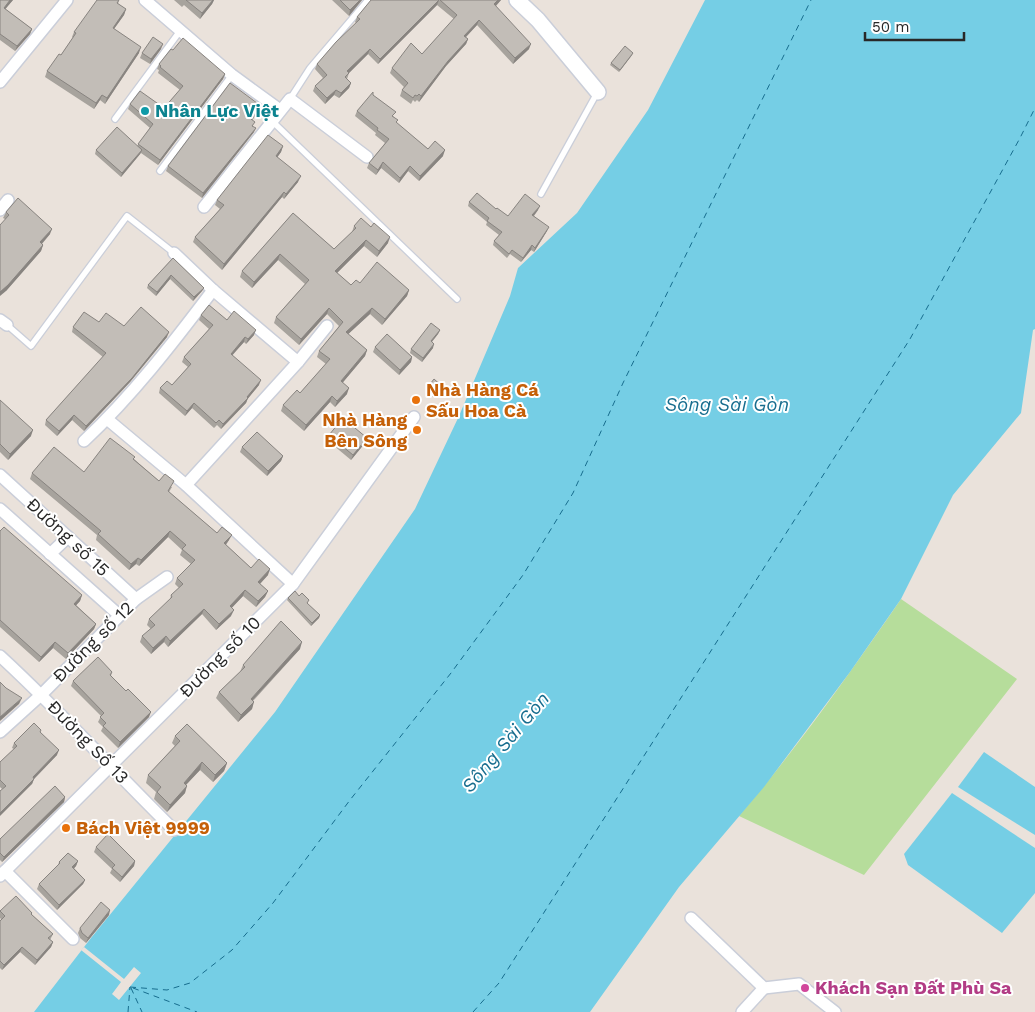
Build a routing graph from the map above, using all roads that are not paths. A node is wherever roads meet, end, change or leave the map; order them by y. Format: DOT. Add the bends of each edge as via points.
graph roads {
  1 [pos="67,0"];
  2 [pos="145,0"];
  3 [pos="368,0"];
  4 [pos="517,0"];
  5 [pos="180,31"];
  6 [pos="232,75"];
  7 [pos="0,82"];
  8 [pos="598,92"];
  9 [pos="290,99"];
  10 [pos="280,110"];
  11 [pos="115,119"];
  12 [pos="272,121"];
  13 [pos="366,156"];
  14 [pos="160,171"];
  15 [pos="541,194"];
  16 [pos="8,200"];
  17 [pos="204,206"];
  18 [pos="0,210"];
  19 [pos="174,253"];
  20 [pos="213,290"];
  21 [pos="457,299"];
  22 [pos="3,323"];
  23 [pos="327,326"];
  24 [pos="298,362"];
  25 [pos="414,417"];
  26 [pos="108,419"];
  27 [pos="84,441"];
  28 [pos="3,482"];
  29 [pos="186,485"];
  30 [pos="0,509"];
  31 [pos="68,537"];
  32 [pos="50,554"];
  33 [pos="167,577"];
  34 [pos="294,584"];
  35 [pos="136,599"];
  36 [pos="119,615"];
  37 [pos="0,656"];
  38 [pos="42,694"];
  39 [pos="0,732"];
  40 [pos="110,767"];
  41 [pos="174,830"];
  42 [pos="2,874"];
  43 [pos="691,918"];
  44 [pos="73,939"];
  45 [pos="764,988"];
  46 [pos="742,1012"];
  47 [pos="835,1012"];
  1 -- 7 [label="street"];
  2 -- 5 [label="street"];
  3 -- 9 [label="lane" via="310,68"];
  4 -- 8 [label="street" via="538,20"];
  5 -- 6 [label="street"];
  5 -- 11 [label="lane"];
  6 -- 10 [label="street"];
  6 -- 14 [label="lane"];
  8 -- 15 [label="lane"];
  9 -- 10 [label="street"];
  9 -- 13 [label="street"];
  10 -- 12 [label="street"];
  12 -- 17 [label="street"];
  12 -- 21 [label="lane"];
  16 -- 18 [label="street"];
  19 -- 20 [label="street"];
  19 -- 22 [label="lane" via="128,216 31,346"];
  20 -- 24 [label="street"];
  20 -- 26 [label="street" via="175,341"];
  23 -- 24 [label="street"];
  24 -- 29 [label="street"];
  25 -- 34 [label="street, Đường số 10"];
  26 -- 27 [label="street"];
  26 -- 29 [label="street"];
  28 -- 31 [label="street, Đường số 15"];
  29 -- 34 [label="street"];
  30 -- 32 [label="street, Đường số 15"];
  31 -- 32 [label="street"];
  31 -- 35 [label="street, Đường số 15"];
  32 -- 36 [label="street, Đường số 15"];
  33 -- 35 [label="street, Đường số 12"];
  34 -- 40 [label="street, Đường số 10"];
  35 -- 36 [label="street, Đường số 12"];
  36 -- 38 [label="street, Đường số 12"];
  37 -- 38 [label="street, Đường Số 13"];
  38 -- 39 [label="street, Đường số 12"];
  38 -- 40 [label="street, Đường Số 13"];
  40 -- 41 [label="street, Đường Số 13"];
  40 -- 42 [label="street, Đường số 10"];
  42 -- 44 [label="street"];
  43 -- 45 [label="street"];
  45 -- 46 [label="street"];
  45 -- 47 [label="street" via="798,984"];
}
